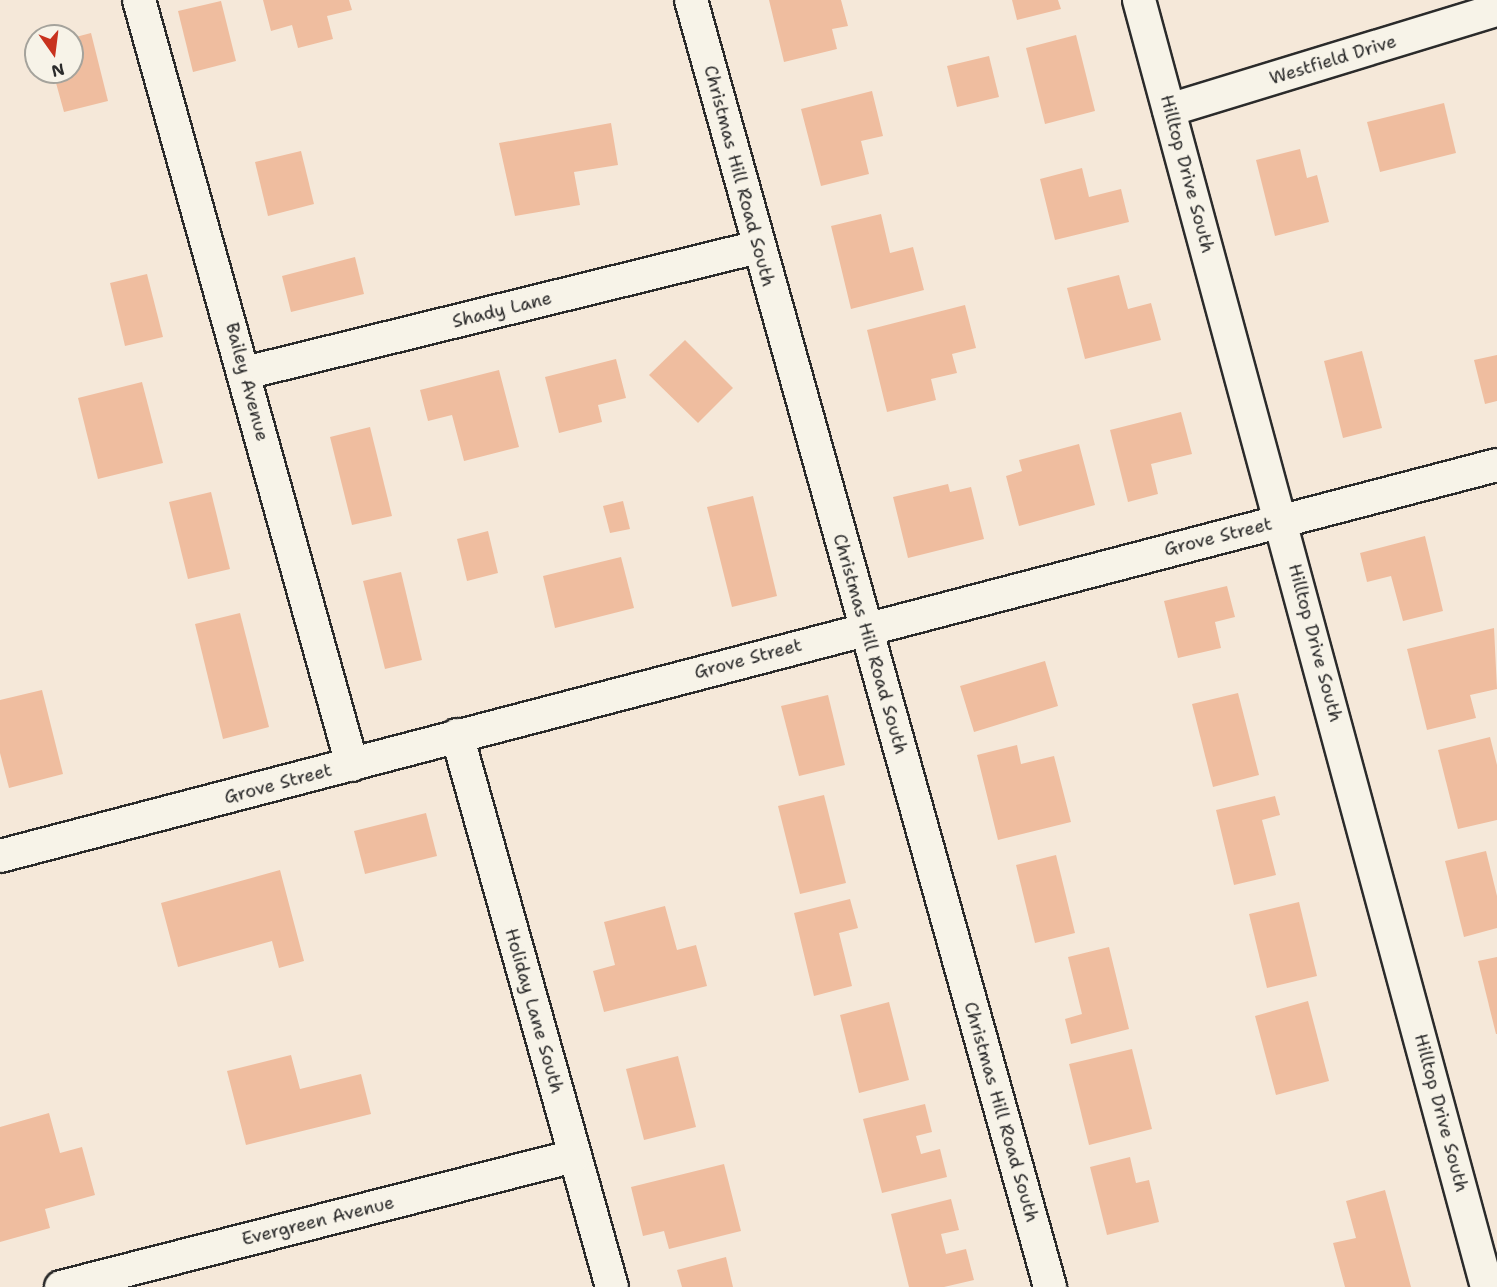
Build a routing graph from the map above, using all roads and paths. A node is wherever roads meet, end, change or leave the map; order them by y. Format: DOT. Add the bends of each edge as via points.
graph roads {
  1 [pos="139,0"];
  2 [pos="691,0"];
  3 [pos="1139,0"];
  4 [pos="1497,10"];
  5 [pos="1169,110"];
  6 [pos="758,247"];
  7 [pos="245,373"];
  8 [pos="1497,465"];
  9 [pos="1282,520"];
  10 [pos="866,628"];
  11 [pos="457,735"];
  12 [pos="352,765"];
  13 [pos="0,856"];
  14 [pos="574,1156"];
  15 [pos="61,1287"];
  16 [pos="612,1287"];
  17 [pos="1050,1287"];
  18 [pos="1487,1287"];
  1 -- 7 [label="street, Bailey Avenue"];
  2 -- 6 [label="street, Christmas Hill Road South"];
  3 -- 5 [label="street, Hilltop Drive South"];
  4 -- 5 [label="street, Westfield Drive"];
  5 -- 9 [label="street, Hilltop Drive South"];
  6 -- 7 [label="street, Shady Lane"];
  6 -- 10 [label="street, Christmas Hill Road South"];
  7 -- 12 [label="street, Bailey Avenue"];
  8 -- 9 [label="street, Grove Street"];
  9 -- 10 [label="street, Grove Street"];
  9 -- 18 [label="street, Hilltop Drive South"];
  10 -- 11 [label="street, Grove Street"];
  10 -- 17 [label="street, Christmas Hill Road South"];
  11 -- 12 [label="street, Grove Street"];
  11 -- 14 [label="street, Holiday Lane South"];
  12 -- 13 [label="street, Grove Street"];
  14 -- 15 [label="street, Evergreen Avenue"];
  14 -- 16 [label="street, Holiday Lane South"];
}
